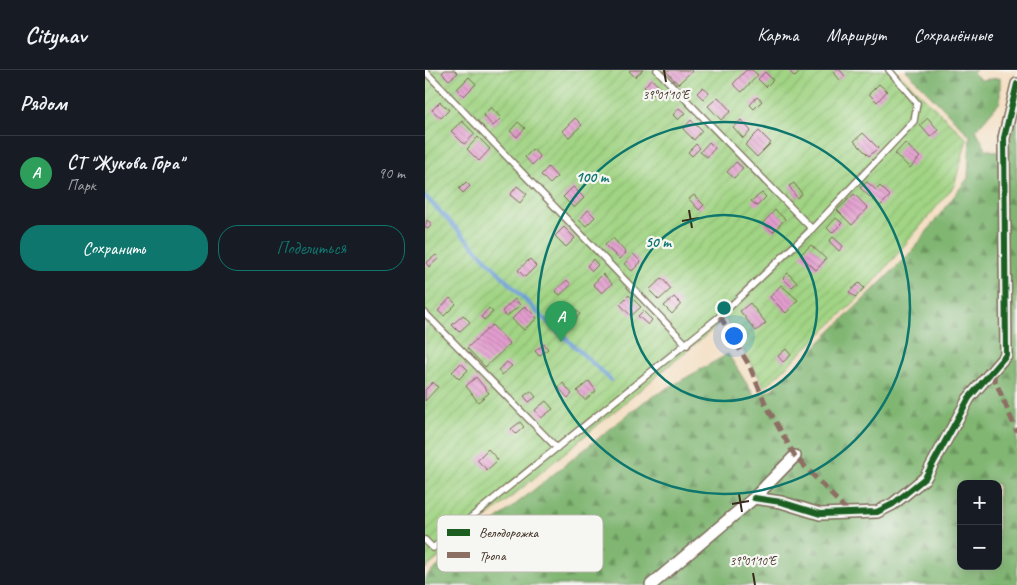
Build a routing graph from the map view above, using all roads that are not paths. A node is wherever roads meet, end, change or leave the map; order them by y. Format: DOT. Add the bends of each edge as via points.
graph roads {
  1 [pos="657,70"];
  2 [pos="889,70"];
  3 [pos="425,71"];
  4 [pos="1017,84"];
  5 [pos="812,229"];
  6 [pos="425,313"];
  7 [pos="687,345"];
  8 [pos="557,448"];
  9 [pos="795,456"];
  10 [pos="754,498"];
  11 [pos="474,515"];
  12 [pos="425,540"];
  13 [pos="437,545"];
  14 [pos="651,585"];
  1 -- 5 [label="lane"];
  2 -- 5 [label="lane" via="917,103 914,120"];
  3 -- 7 [label="lane"];
  4 -- 10 [label="street" via="1004,138 1006,355 969,398 925,478 893,504 877,512 819,514 781,502"];
  5 -- 7 [label="lane"];
  6 -- 8 [label="lane"];
  7 -- 8 [label="lane"];
  8 -- 11 [label="lane"];
  9 -- 10 [label="street"];
  10 -- 14 [label="street"];
  12 -- 13 [label="lane" via="433,548"];
}
